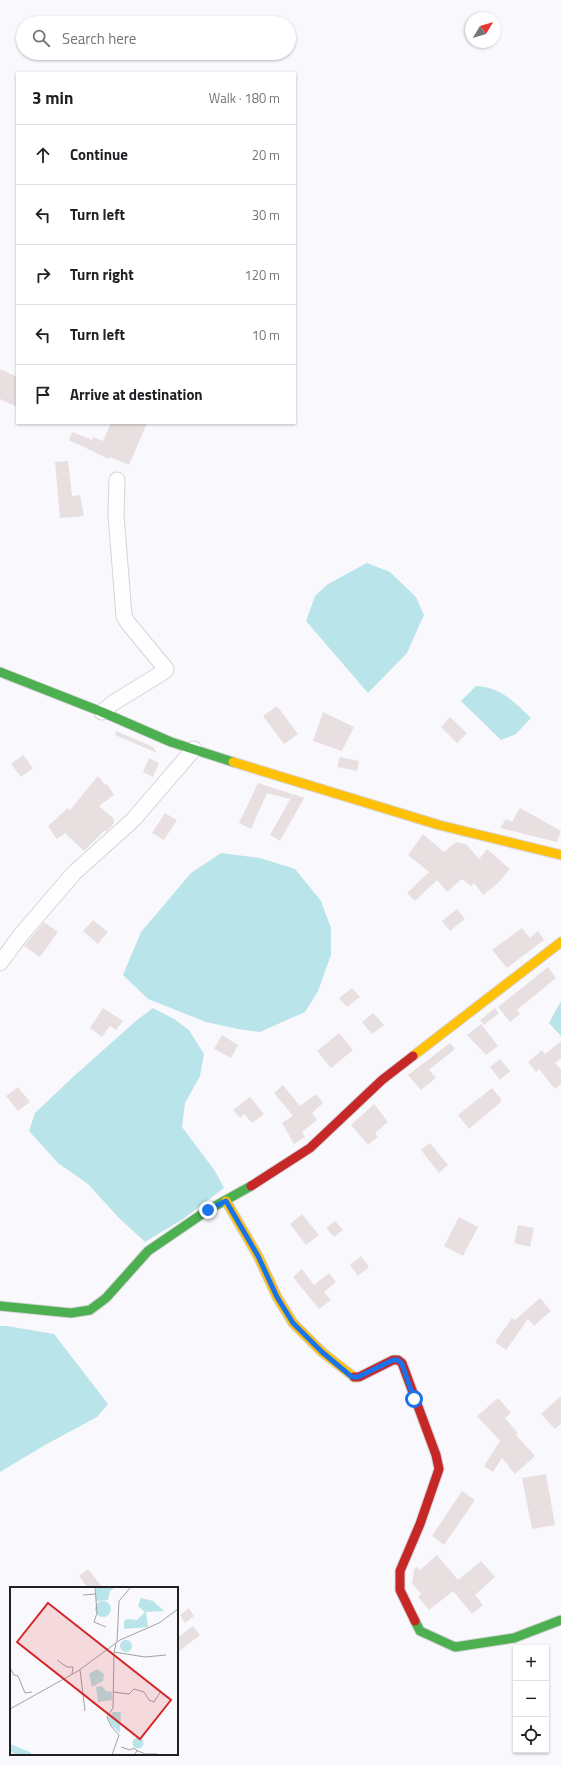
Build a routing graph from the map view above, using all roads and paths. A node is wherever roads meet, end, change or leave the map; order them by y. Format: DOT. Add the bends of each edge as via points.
graph roads {
  1 [pos="117,480"];
  2 [pos="0,672"];
  3 [pos="102,712"];
  4 [pos="194,749"];
  5 [pos="561,855"];
  6 [pos="561,942"];
  7 [pos="0,963"];
  8 [pos="226,1201"];
  9 [pos="0,1306"];
  10 [pos="561,1620"];
  1 -- 3 [label="street" via="116,515 124,616 166,669 113,702"];
  2 -- 3 [label="street"];
  3 -- 4 [label="street" via="171,742"];
  4 -- 5 [label="street" via="439,825"];
  4 -- 7 [label="street" via="133,820 74,873"];
  6 -- 8 [label="street" via="382,1080 310,1148"];
  8 -- 9 [label="street" via="208,1210 148,1251 106,1298 90,1310 71,1313"];
  8 -- 10 [label="street" via="293,1323 322,1352 352,1377 358,1377 393,1360 398,1360 402,1364 439,1469 400,1571 400,1590 420,1631 455,1647 514,1638"];
}
